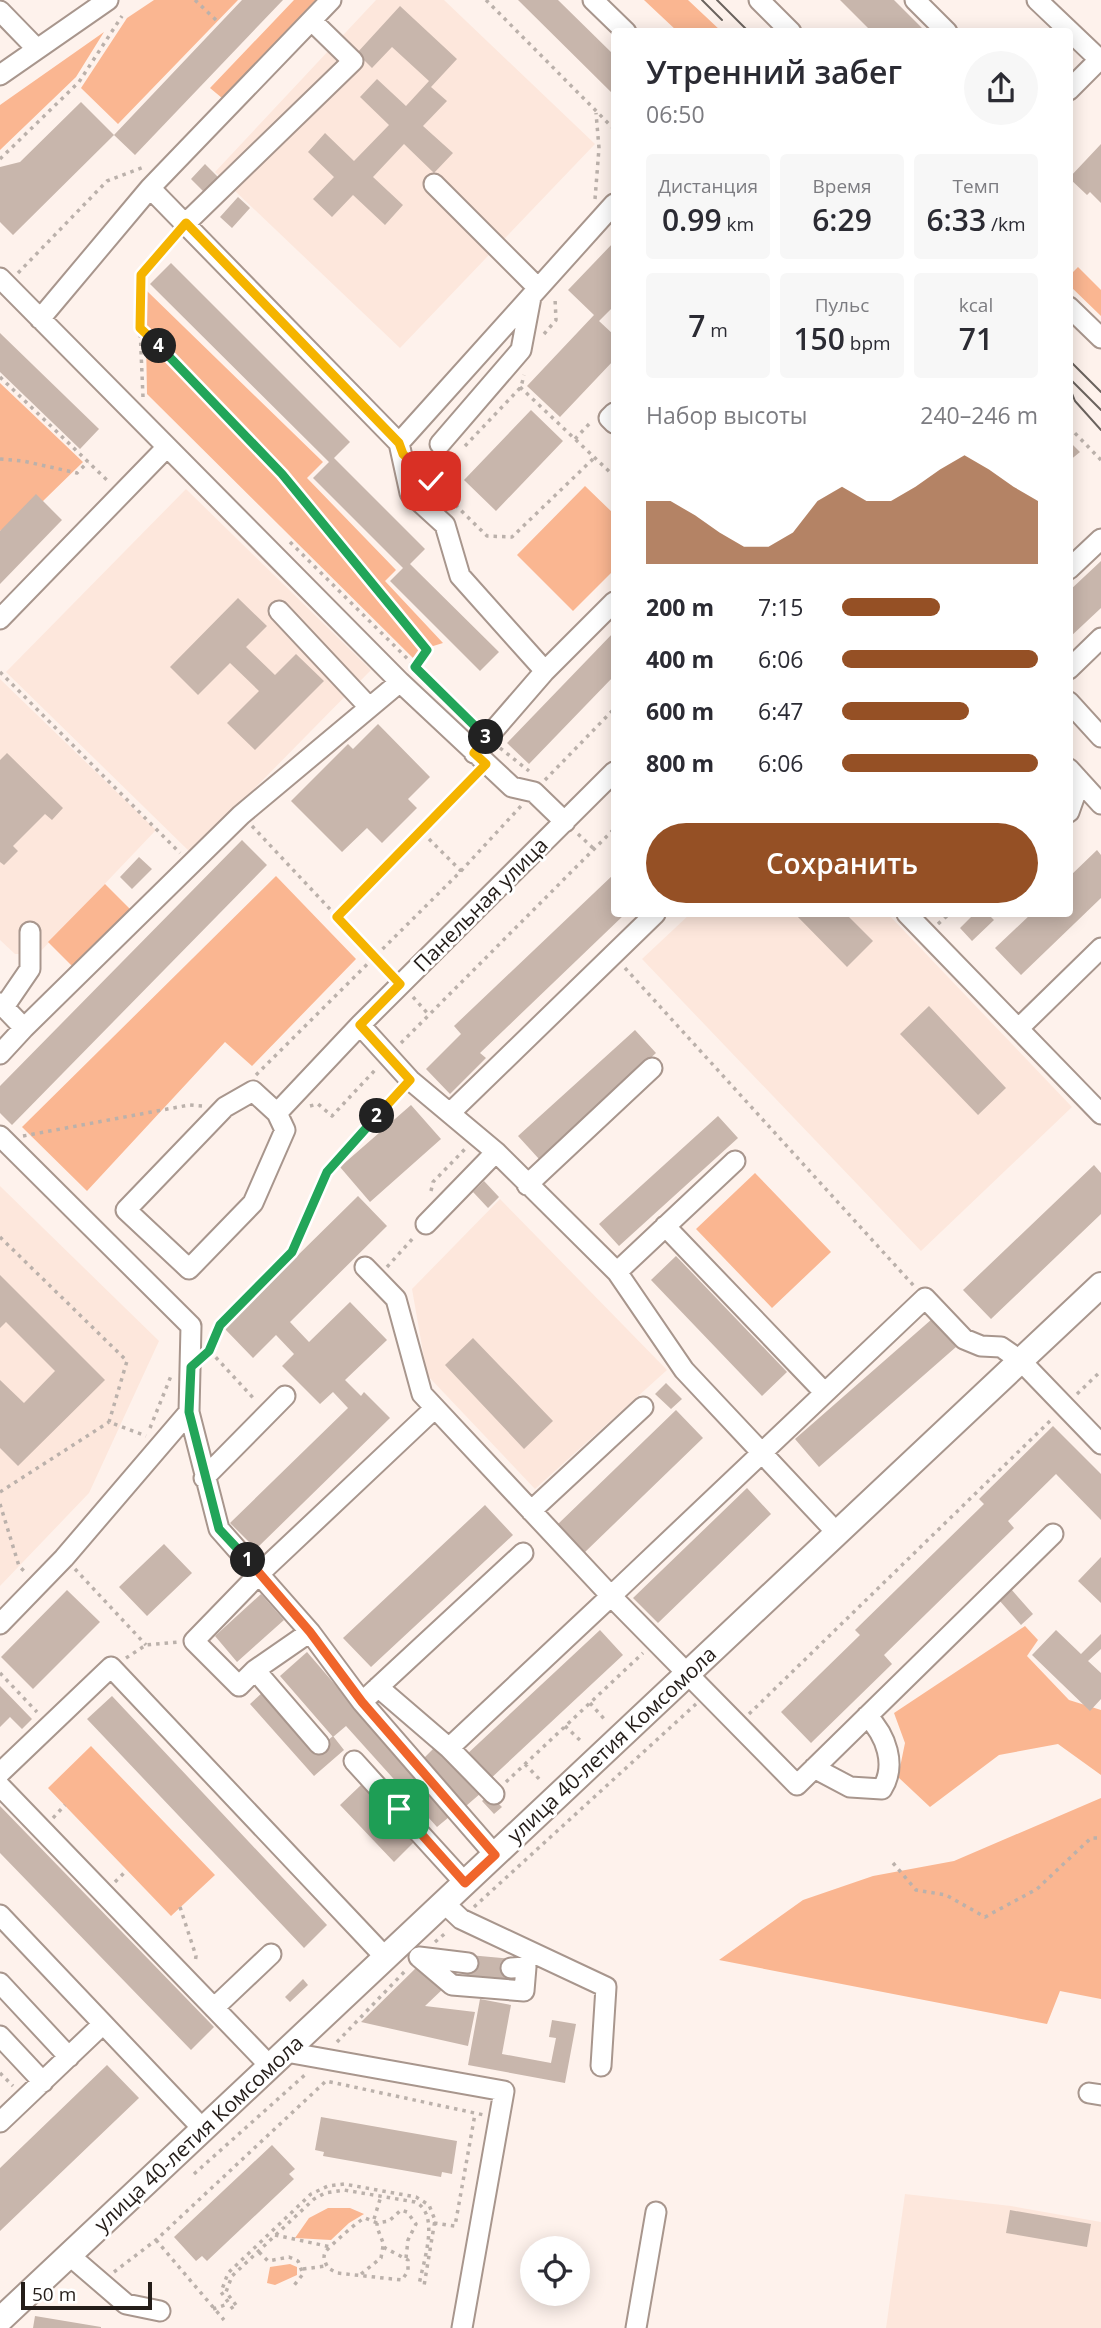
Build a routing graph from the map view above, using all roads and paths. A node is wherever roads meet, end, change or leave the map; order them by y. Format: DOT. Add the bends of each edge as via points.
graph roads {
  1 [pos="108,0"];
  2 [pos="195,0"];
  3 [pos="331,0"];
  4 [pos="486,0"];
  5 [pos="593,0"];
  6 [pos="759,0"];
  7 [pos="924,3"];
  8 [pos="1049,4"];
  9 [pos="5,8"];
  10 [pos="122,16"];
  11 [pos="217,21"];
  12 [pos="312,22"];
  13 [pos="622,28"];
  14 [pos="787,28"];
  15 [pos="944,28"];
  16 [pos="1071,28"];
  17 [pos="1073,30"];
  18 [pos="37,49"];
  19 [pos="1100,59"];
  20 [pos="0,75"];
  21 [pos="1073,86"];
  22 [pos="595,111"];
  23 [pos="611,126"];
  24 [pos="0,159"];
  25 [pos="147,166"];
  26 [pos="434,184"];
  27 [pos="150,188"];
  28 [pos="611,207"];
  29 [pos="186,223"];
  30 [pos="593,228"];
  31 [pos="8,275"];
  32 [pos="27,281"];
  33 [pos="534,292"];
  34 [pos="1073,311"];
  35 [pos="40,318"];
  36 [pos="140,328"];
  37 [pos="1101,338"];
  38 [pos="503,371"];
  39 [pos="0,377"];
  40 [pos="134,388"];
  41 [pos="1073,431"];
  42 [pos="440,444"];
  43 [pos="167,447"];
  44 [pos="401,448"];
  45 [pos="594,458"];
  46 [pos="0,459"];
  47 [pos="1101,460"];
  48 [pos="88,462"];
  49 [pos="611,473"];
  50 [pos="121,494"];
  51 [pos="1101,539"];
  52 [pos="289,541"];
  53 [pos="1073,565"];
  54 [pos="611,605"];
  55 [pos="279,611"];
  56 [pos="0,619"];
  57 [pos="1101,639"];
  58 [pos="1073,665"];
  59 [pos="415,667"];
  60 [pos="545,671"];
  61 [pos="0,672"];
  62 [pos="400,682"];
  63 [pos="1073,706"];
  64 [pos="369,707"];
  65 [pos="611,712"];
  66 [pos="487,737"];
  67 [pos="1101,737"];
  68 [pos="480,758"];
  69 [pos="611,775"];
  70 [pos="1074,775"];
  71 [pos="538,787"];
  72 [pos="1101,804"];
  73 [pos="242,815"];
  74 [pos="565,822"];
  75 [pos="422,832"];
  76 [pos="611,832"];
  77 [pos="594,849"];
  78 [pos="190,865"];
  79 [pos="461,871"];
  80 [pos="337,917"];
  81 [pos="652,917"];
  82 [pos="910,917"];
  83 [pos="30,932"];
  84 [pos="1101,948"];
  85 [pos="613,955"];
  86 [pos="374,957"];
  87 [pos="400,984"];
  88 [pos="2,1005"];
  89 [pos="430,1015"];
  90 [pos="360,1025"];
  91 [pos="24,1028"];
  92 [pos="1018,1028"];
  93 [pos="0,1054"];
  94 [pos="388,1057"];
  95 [pos="652,1068"];
  96 [pos="253,1079"];
  97 [pos="410,1080"];
  98 [pos="225,1107"];
  99 [pos="277,1113"];
  100 [pos="450,1113"];
  101 [pos="1101,1114"];
  102 [pos="2,1138"];
  103 [pos="496,1152"];
  104 [pos="735,1161"];
  105 [pos="527,1185"];
  106 [pos="426,1224"];
  107 [pos="665,1226"];
  108 [pos="0,1237"];
  109 [pos="365,1267"];
  110 [pos="617,1272"];
  111 [pos="1101,1286"];
  112 [pos="925,1298"];
  113 [pos="209,1351"];
  114 [pos="1021,1361"];
  115 [pos="182,1369"];
  116 [pos="1101,1371"];
  117 [pos="824,1392"];
  118 [pos="285,1396"];
  119 [pos="643,1407"];
  120 [pos="1065,1407"];
  121 [pos="435,1408"];
  122 [pos="189,1412"];
  123 [pos="268,1414"];
  124 [pos="109,1422"];
  125 [pos="147,1437"];
  126 [pos="1101,1444"];
  127 [pos="142,1445"];
  128 [pos="761,1452"];
  129 [pos="204,1478"];
  130 [pos="0,1492"];
  131 [pos="0,1504"];
  132 [pos="531,1511"];
  133 [pos="837,1533"];
  134 [pos="1053,1534"];
  135 [pos="523,1553"];
  136 [pos="64,1558"];
  137 [pos="260,1573"];
  138 [pos="37,1586"];
  139 [pos="611,1596"];
  140 [pos="0,1624"];
  141 [pos="310,1632"];
  142 [pos="194,1641"];
  143 [pos="654,1642"];
  144 [pos="146,1645"];
  145 [pos="111,1667"];
  146 [pos="255,1670"];
  147 [pos="0,1673"];
  148 [pos="687,1675"];
  149 [pos="378,1687"];
  150 [pos="362,1702"];
  151 [pos="590,1703"];
  152 [pos="748,1716"];
  153 [pos="867,1716"];
  154 [pos="606,1721"];
  155 [pos="49,1726"];
  156 [pos="565,1726"];
  157 [pos="583,1743"];
  158 [pos="319,1744"];
  159 [pos="449,1748"];
  160 [pos="354,1761"];
  161 [pos="525,1765"];
  162 [pos="814,1768"];
  163 [pos="0,1773"];
  164 [pos="541,1782"];
  165 [pos="0,1786"];
  166 [pos="494,1794"];
  167 [pos="1101,1838"];
  168 [pos="495,1855"];
  169 [pos="893,1863"];
  170 [pos="465,1883"];
  171 [pos="444,1903"];
  172 [pos="180,1907"];
  173 [pos="0,1915"];
  174 [pos="403,1952"];
  175 [pos="271,1954"];
  176 [pos="468,1963"];
  177 [pos="511,1968"];
  178 [pos="0,1983"];
  179 [pos="193,1986"];
  180 [pos="215,2008"];
  181 [pos="103,2024"];
  182 [pos="0,2036"];
  183 [pos="69,2057"];
  184 [pos="279,2059"];
  185 [pos="601,2066"];
  186 [pos="5,2078"];
  187 [pos="0,2082"];
  188 [pos="43,2082"];
  189 [pos="475,2113"];
  190 [pos="500,2118"];
  191 [pos="0,2122"];
  192 [pos="203,2129"];
  193 [pos="382,2194"];
  194 [pos="656,2213"];
  195 [pos="375,2221"];
  196 [pos="434,2223"];
  197 [pos="273,2234"];
  198 [pos="156,2240"];
  199 [pos="383,2244"];
  200 [pos="331,2246"];
  201 [pos="257,2249"];
  202 [pos="69,2255"];
  203 [pos="406,2258"];
  204 [pos="326,2266"];
  205 [pos="303,2269"];
  206 [pos="360,2274"];
  207 [pos="101,2282"];
  208 [pos="292,2288"];
  209 [pos="228,2304"];
  210 [pos="214,2309"];
  211 [pos="160,2311"];
  212 [pos="0,2320"];
  213 [pos="224,2320"];
  214 [pos="462,2328"];
  215 [pos="636,2328"];
  1 -- 18 [label="street"];
  2 -- 11 [label="path"];
  3 -- 12 [label="street"];
  4 -- 22 [label="path"];
  5 -- 13 [label="street"];
  6 -- 14 [label="street"];
  7 -- 15 [label="street"];
  8 -- 16 [label="street"];
  9 -- 18 [label="street"];
  10 -- 24 [label="path" via="79,82"];
  12 -- 27 [label="street"];
  12 -- 29 [label="street" via="354,61"];
  17 -- 19 [label="street"];
  18 -- 20 [label="street"];
  19 -- 21 [label="street"];
  22 -- 23 [label="path"];
  22 -- 30 [label="path" via="600,148"];
  25 -- 31 [label="path" via="107,181"];
  26 -- 33 [label="street"];
  27 -- 29 [label="street"];
  27 -- 35 [label="street"];
  28 -- 30 [label="street"];
  29 -- 36 [label="path" via="141,275"];
  29 -- 44 [label="street"];
  30 -- 33 [label="street"];
  31 -- 32 [label="path"];
  31 -- 35 [label="street"];
  33 -- 38 [label="street" via="521,350"];
  33 -- 44 [label="street"];
  34 -- 37 [label="street"];
  35 -- 43 [label="street"];
  36 -- 40 [label="path" via="144,397"];
  36 -- 59 [label="path" via="282,474 427,650"];
  38 -- 42 [label="street"];
  38 -- 45 [label="path"];
  39 -- 48 [label="path"];
  41 -- 47 [label="path"];
  43 -- 50 [label="street"];
  43 -- 62 [label="street"];
  44 -- 45 [label="path" via="487,536 512,537"];
  44 -- 60 [label="street" via="410,493 445,526 460,576"];
  45 -- 49 [label="path"];
  46 -- 48 [label="path" via="77,473"];
  48 -- 50 [label="path"];
  50 -- 56 [label="street"];
  51 -- 53 [label="street"];
  52 -- 59 [label="path"];
  54 -- 60 [label="street"];
  55 -- 64 [label="street"];
  57 -- 58 [label="street"];
  59 -- 66 [label="path"];
  60 -- 66 [label="street"];
  61 -- 78 [label="path"];
  62 -- 64 [label="street"];
  62 -- 68 [label="street"];
  63 -- 67 [label="street"];
  64 -- 73 [label="street"];
  65 -- 71 [label="path"];
  66 -- 68 [label="street"];
  66 -- 71 [label="path"];
  68 -- 71 [label="street" via="512,787"];
  68 -- 75 [label="path"];
  69 -- 74 [label="street, Панельная улица"];
  70 -- 72 [label="street"];
  71 -- 74 [label="street"];
  71 -- 79 [label="path"];
  73 -- 78 [label="street"];
  73 -- 80 [label="path"];
  74 -- 77 [label="path"];
  74 -- 87 [label="street, Панельная улица"];
  75 -- 79 [label="path"];
  75 -- 80 [label="path"];
  76 -- 77 [label="path"];
  77 -- 89 [label="path"];
  78 -- 91 [label="street"];
  79 -- 86 [label="path"];
  80 -- 86 [label="path"];
  81 -- 85 [label="street"];
  82 -- 92 [label="street"];
  83 -- 88 [label="street" via="30,969"];
  84 -- 92 [label="street"];
  85 -- 100 [label="street"];
  85 -- 112 [label="path"];
  86 -- 87 [label="path"];
  86 -- 96 [label="path"];
  87 -- 89 [label="path"];
  87 -- 90 [label="street, Панельная улица"];
  88 -- 91 [label="street"];
  89 -- 94 [label="path"];
  90 -- 94 [label="street"];
  90 -- 99 [label="street, Панельная улица"];
  91 -- 93 [label="street"];
  92 -- 101 [label="street"];
  94 -- 97 [label="street"];
  94 -- 99 [label="path" via="332,1116 318,1104"];
  95 -- 105 [label="street"];
  97 -- 100 [label="street"];
  97 -- 113 [label="path" via="327,1172 292,1252 220,1325"];
  98 -- 99 [label="street" via="253,1091"];
  98 -- 99 [label="street" via="126,1210 188,1269 253,1203 285,1130"];
  98 -- 102 [label="path" via="189,1105"];
  100 -- 103 [label="street"];
  102 -- 115 [label="street" via="191,1326"];
  103 -- 105 [label="street"];
  103 -- 106 [label="street"];
  104 -- 107 [label="street"];
  105 -- 110 [label="street"];
  107 -- 110 [label="street"];
  107 -- 117 [label="street"];
  108 -- 124 [label="path" via="127,1361"];
  109 -- 121 [label="street" via="396,1299 422,1394"];
  110 -- 128 [label="street" via="684,1370"];
  111 -- 114 [label="main road, улица 40-летия Комсомола"];
  112 -- 114 [label="street" via="964,1339 1001,1347"];
  112 -- 117 [label="street"];
  113 -- 115 [label="path"];
  113 -- 123 [label="path"];
  114 -- 120 [label="street"];
  114 -- 133 [label="main road, улица 40-летия Комсомола"];
  115 -- 122 [label="street"];
  115 -- 125 [label="path"];
  116 -- 120 [label="path"];
  117 -- 128 [label="street"];
  118 -- 123 [label="street"];
  119 -- 132 [label="street"];
  120 -- 126 [label="street"];
  120 -- 152 [label="path"];
  121 -- 132 [label="street"];
  121 -- 137 [label="street"];
  122 -- 129 [label="street"];
  122 -- 136 [label="street"];
  123 -- 129 [label="street"];
  124 -- 125 [label="path"];
  124 -- 130 [label="path"];
  125 -- 127 [label="path"];
  128 -- 133 [label="street"];
  128 -- 139 [label="street"];
  129 -- 137 [label="street" via="219,1529"];
  131 -- 138 [label="path" via="19,1566"];
  132 -- 139 [label="street"];
  133 -- 148 [label="main road, улица 40-летия Комсомола"];
  134 -- 153 [label="street"];
  135 -- 149 [label="street"];
  136 -- 138 [label="street"];
  136 -- 144 [label="path"];
  137 -- 141 [label="street"];
  137 -- 142 [label="street"];
  138 -- 140 [label="street"];
  139 -- 143 [label="street"];
  139 -- 159 [label="street"];
  141 -- 146 [label="street"];
  141 -- 150 [label="street"];
  142 -- 144 [label="path"];
  142 -- 146 [label="street" via="239,1686"];
  143 -- 148 [label="street"];
  143 -- 151 [label="path"];
  144 -- 145 [label="path"];
  145 -- 155 [label="street"];
  145 -- 174 [label="street"];
  146 -- 158 [label="street"];
  147 -- 155 [label="path"];
  148 -- 162 [label="street" via="797,1785"];
  148 -- 168 [label="main road, улица 40-летия Комсомола"];
  149 -- 150 [label="street"];
  149 -- 159 [label="street"];
  150 -- 168 [label="street"];
  151 -- 154 [label="path"];
  151 -- 156 [label="path"];
  153 -- 162 [label="street"];
  153 -- 162 [label="street" via="886,1743 889,1764 882,1789 850,1787"];
  155 -- 163 [label="street"];
  156 -- 157 [label="path"];
  156 -- 161 [label="path"];
  159 -- 166 [label="street"];
  160 -- 170 [label="street"];
  161 -- 164 [label="path"];
  161 -- 166 [label="path"];
  165 -- 179 [label="street"];
  167 -- 169 [label="path" via="1091,1838 1037,1889 985,1917 946,1895 916,1890"];
  168 -- 170 [label="main road, улица 40-летия Комсомола"];
  170 -- 171 [label="main road, улица 40-летия Комсомола"];
  171 -- 174 [label="main road, улица 40-летия Комсомола"];
  171 -- 185 [label="street" via="461,1919 606,1987"];
  172 -- 179 [label="path" via="196,1956"];
  173 -- 181 [label="street"];
  174 -- 176 [label="street"];
  174 -- 177 [label="street" via="452,1985 524,1991 526,1967"];
  174 -- 184 [label="main road, улица 40-летия Комсомола"];
  175 -- 180 [label="street"];
  178 -- 183 [label="street"];
  179 -- 180 [label="street"];
  180 -- 184 [label="street"];
  181 -- 183 [label="street"];
  181 -- 192 [label="street"];
  182 -- 188 [label="street"];
  183 -- 188 [label="street"];
  184 -- 190 [label="street" via="505,2091"];
  184 -- 192 [label="main road, улица 40-летия Комсомола"];
  186 -- 187 [label="path"];
  188 -- 191 [label="street"];
  189 -- 190 [label="path"];
  189 -- 196 [label="path" via="454,2226"];
  189 -- 198 [label="path" via="326,2081"];
  190 -- 214 [label="street"];
  192 -- 202 [label="main road, улица 40-летия Комсомола"];
  193 -- 195 [label="path"];
  193 -- 196 [label="path" via="424,2200 432,2209"];
  193 -- 196 [label="path" via="416,2203 427,2212 430,2220 421,2286"];
  193 -- 197 [label="path" via="344,2184 323,2188 311,2194"];
  194 -- 215 [label="street"];
  195 -- 199 [label="path"];
  195 -- 200 [label="path" via="356,2221"];
  195 -- 203 [label="path" via="389,2221 401,2210 413,2217"];
  197 -- 200 [label="path"];
  197 -- 201 [label="path"];
  198 -- 207 [label="path"];
  198 -- 210 [label="path"];
  199 -- 203 [label="path"];
  199 -- 206 [label="path" via="381,2258"];
  200 -- 204 [label="path" via="325,2254"];
  201 -- 205 [label="path" via="268,2261 294,2258"];
  201 -- 209 [label="path" via="223,2280 221,2292"];
  201 -- 209 [label="path" via="228,2283 234,2307"];
  202 -- 207 [label="street"];
  202 -- 212 [label="main road, улица 40-летия Комсомола"];
  203 -- 206 [label="path" via="408,2271 399,2281"];
  204 -- 205 [label="path"];
  204 -- 206 [label="path" via="337,2273"];
  205 -- 208 [label="path"];
  207 -- 211 [label="street" via="127,2304"];
  209 -- 210 [label="path"];
  210 -- 213 [label="path"];
}
